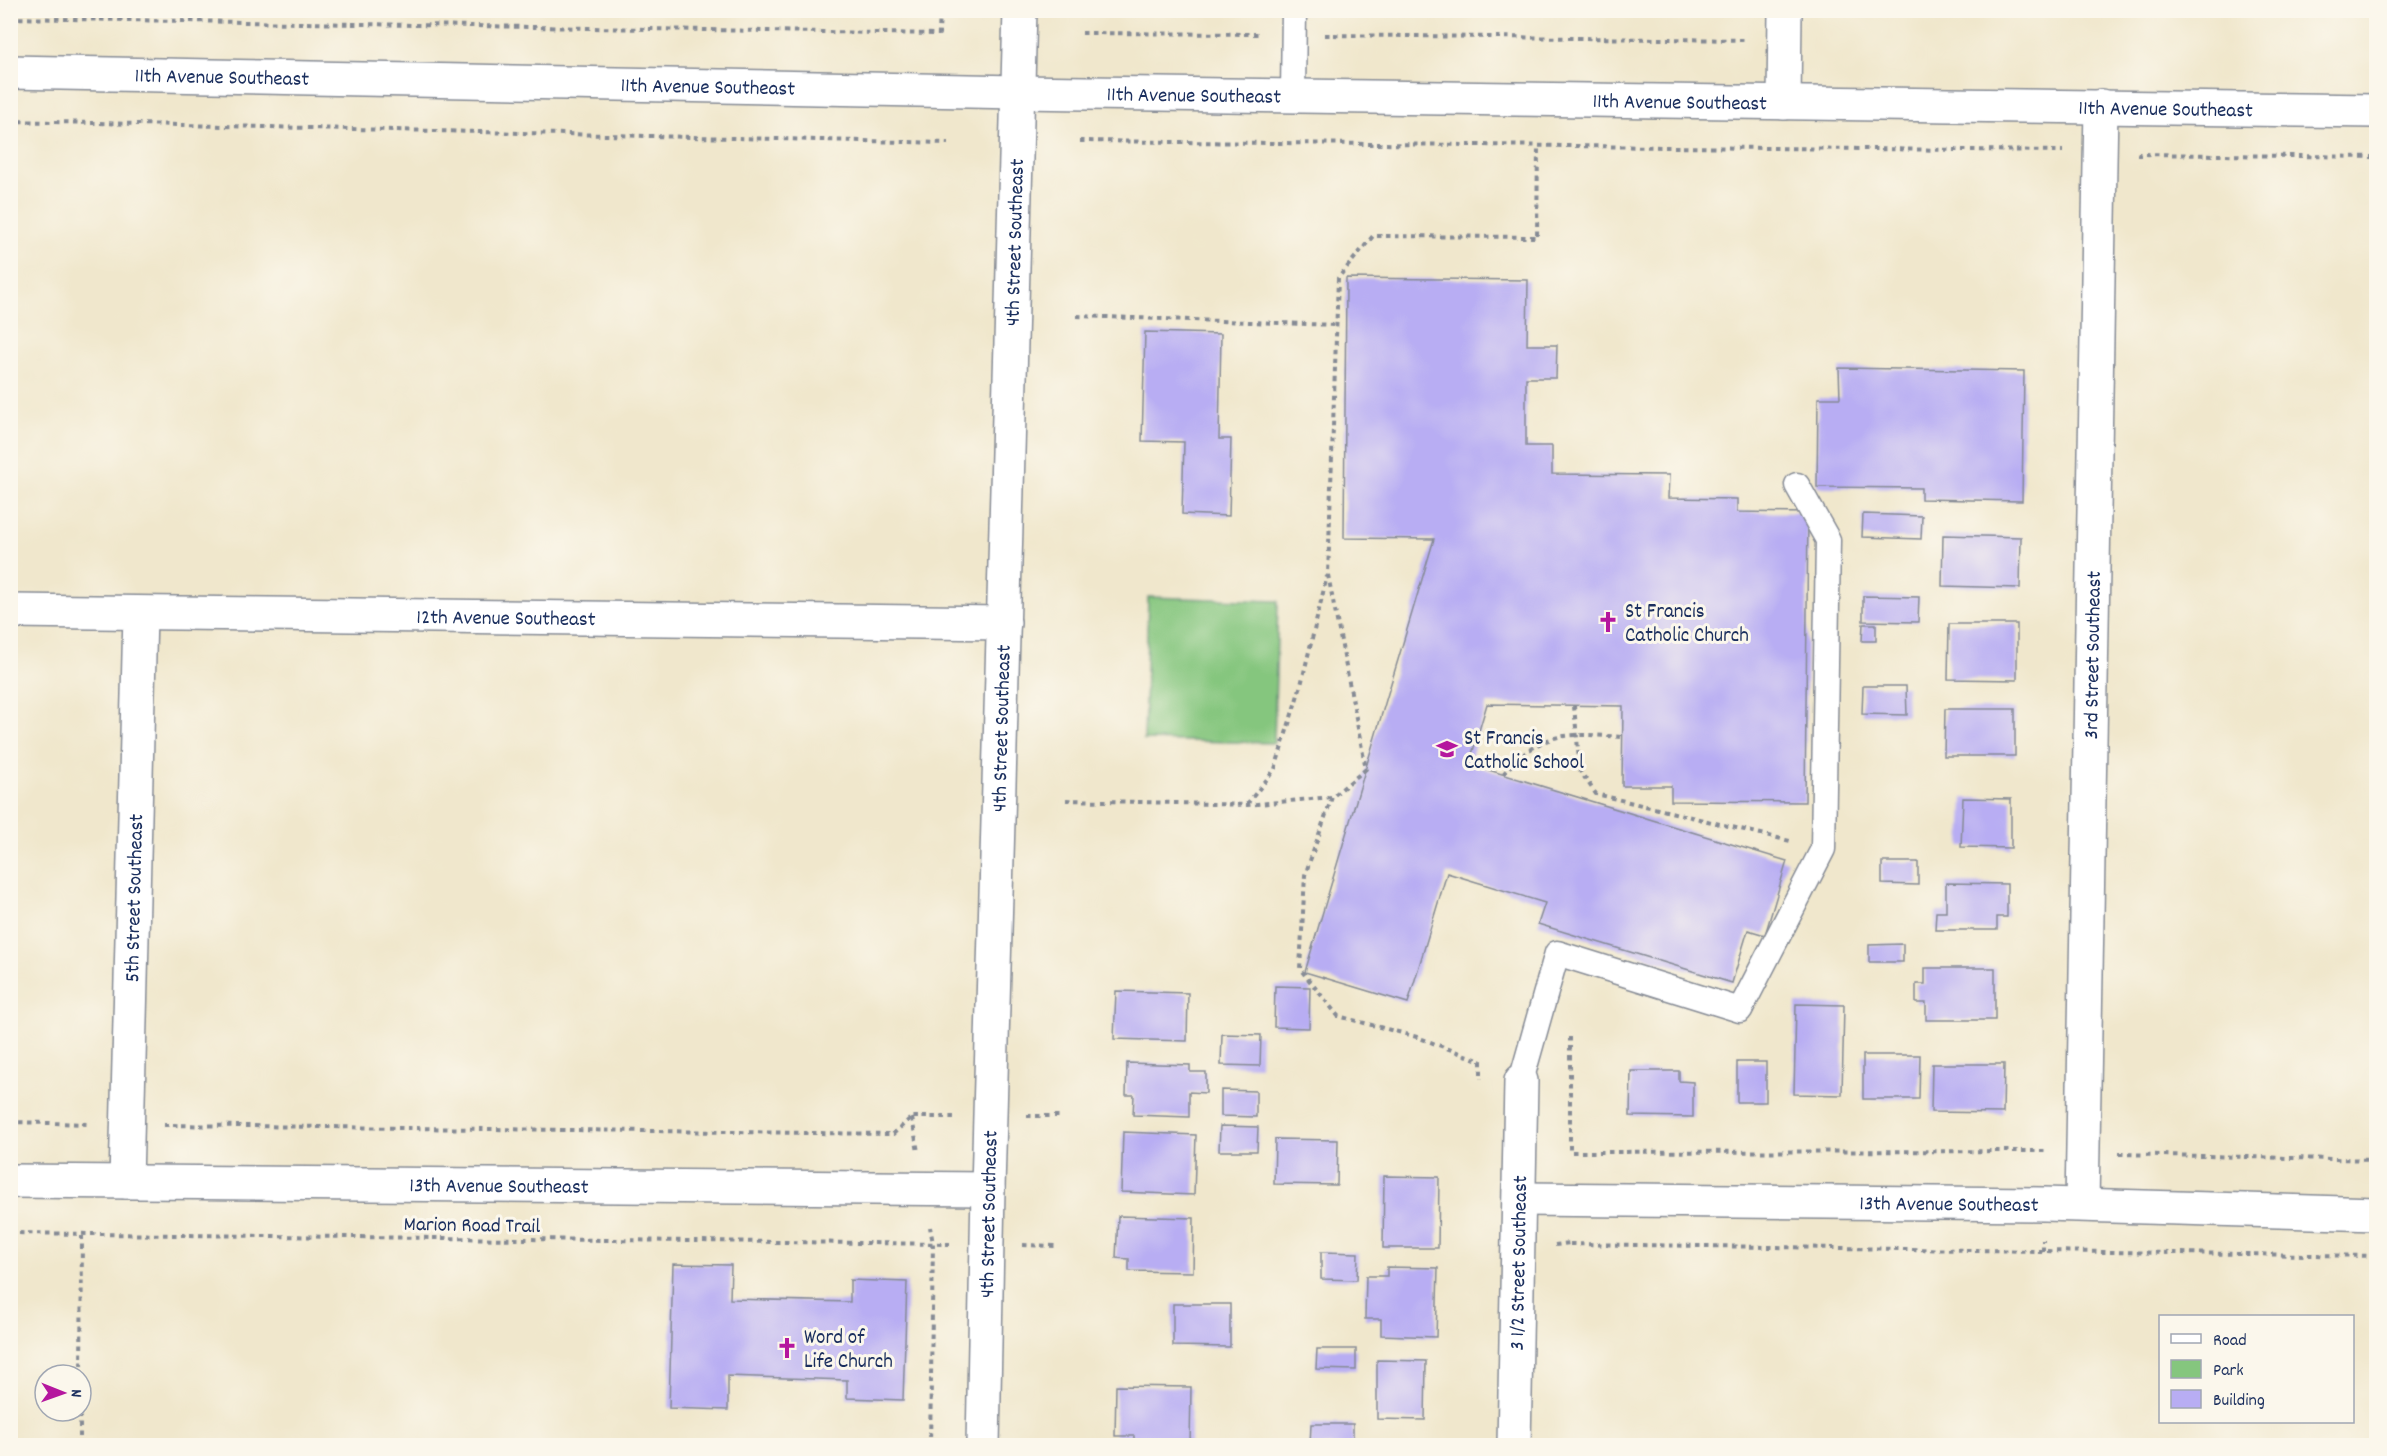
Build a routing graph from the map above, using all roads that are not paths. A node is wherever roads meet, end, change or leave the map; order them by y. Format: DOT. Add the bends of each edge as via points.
graph roads {
  1 [pos="1020,10"];
  2 [pos="1294,22"];
  3 [pos="1785,25"];
  4 [pos="10,72"];
  5 [pos="1018,92"];
  6 [pos="1293,94"];
  7 [pos="1784,103"];
  8 [pos="2102,106"];
  9 [pos="2376,111"];
  10 [pos="1797,485"];
  11 [pos="10,611"];
  12 [pos="140,614"];
  13 [pos="1004,623"];
  14 [pos="1521,1081"];
  15 [pos="10,1180"];
  16 [pos="126,1182"];
  17 [pos="988,1189"];
  18 [pos="1521,1199"];
  19 [pos="2082,1204"];
  20 [pos="2376,1214"];
  21 [pos="983,1446"];
  22 [pos="1515,1446"];
  1 -- 5 [label="street, 4th Street Southeast"];
  2 -- 6 [label="lane"];
  3 -- 7 [label="street"];
  4 -- 5 [label="street, 11th Avenue Southeast"];
  5 -- 6 [label="street, 11th Avenue Southeast"];
  5 -- 13 [label="street, 4th Street Southeast"];
  6 -- 7 [label="street, 11th Avenue Southeast"];
  7 -- 8 [label="street, 11th Avenue Southeast"];
  8 -- 9 [label="street, 11th Avenue Southeast"];
  8 -- 19 [label="street, 3rd Street Southeast"];
  10 -- 14 [label="lane" via="1828,540 1823,849 1740,1010 1557,953"];
  11 -- 12 [label="street, 12th Avenue Southeast"];
  12 -- 13 [label="street, 12th Avenue Southeast"];
  12 -- 16 [label="street, 5th Street Southeast"];
  13 -- 17 [label="street, 4th Street Southeast"];
  14 -- 18 [label="street, 3 1/2 Street Southeast"];
  15 -- 16 [label="street, 13th Avenue Southeast"];
  16 -- 17 [label="street, 13th Avenue Southeast"];
  17 -- 21 [label="street, 4th Street Southeast"];
  18 -- 19 [label="street, 13th Avenue Southeast"];
  18 -- 22 [label="street, 3 1/2 Street Southeast"];
  19 -- 20 [label="street, 13th Avenue Southeast"];
}
